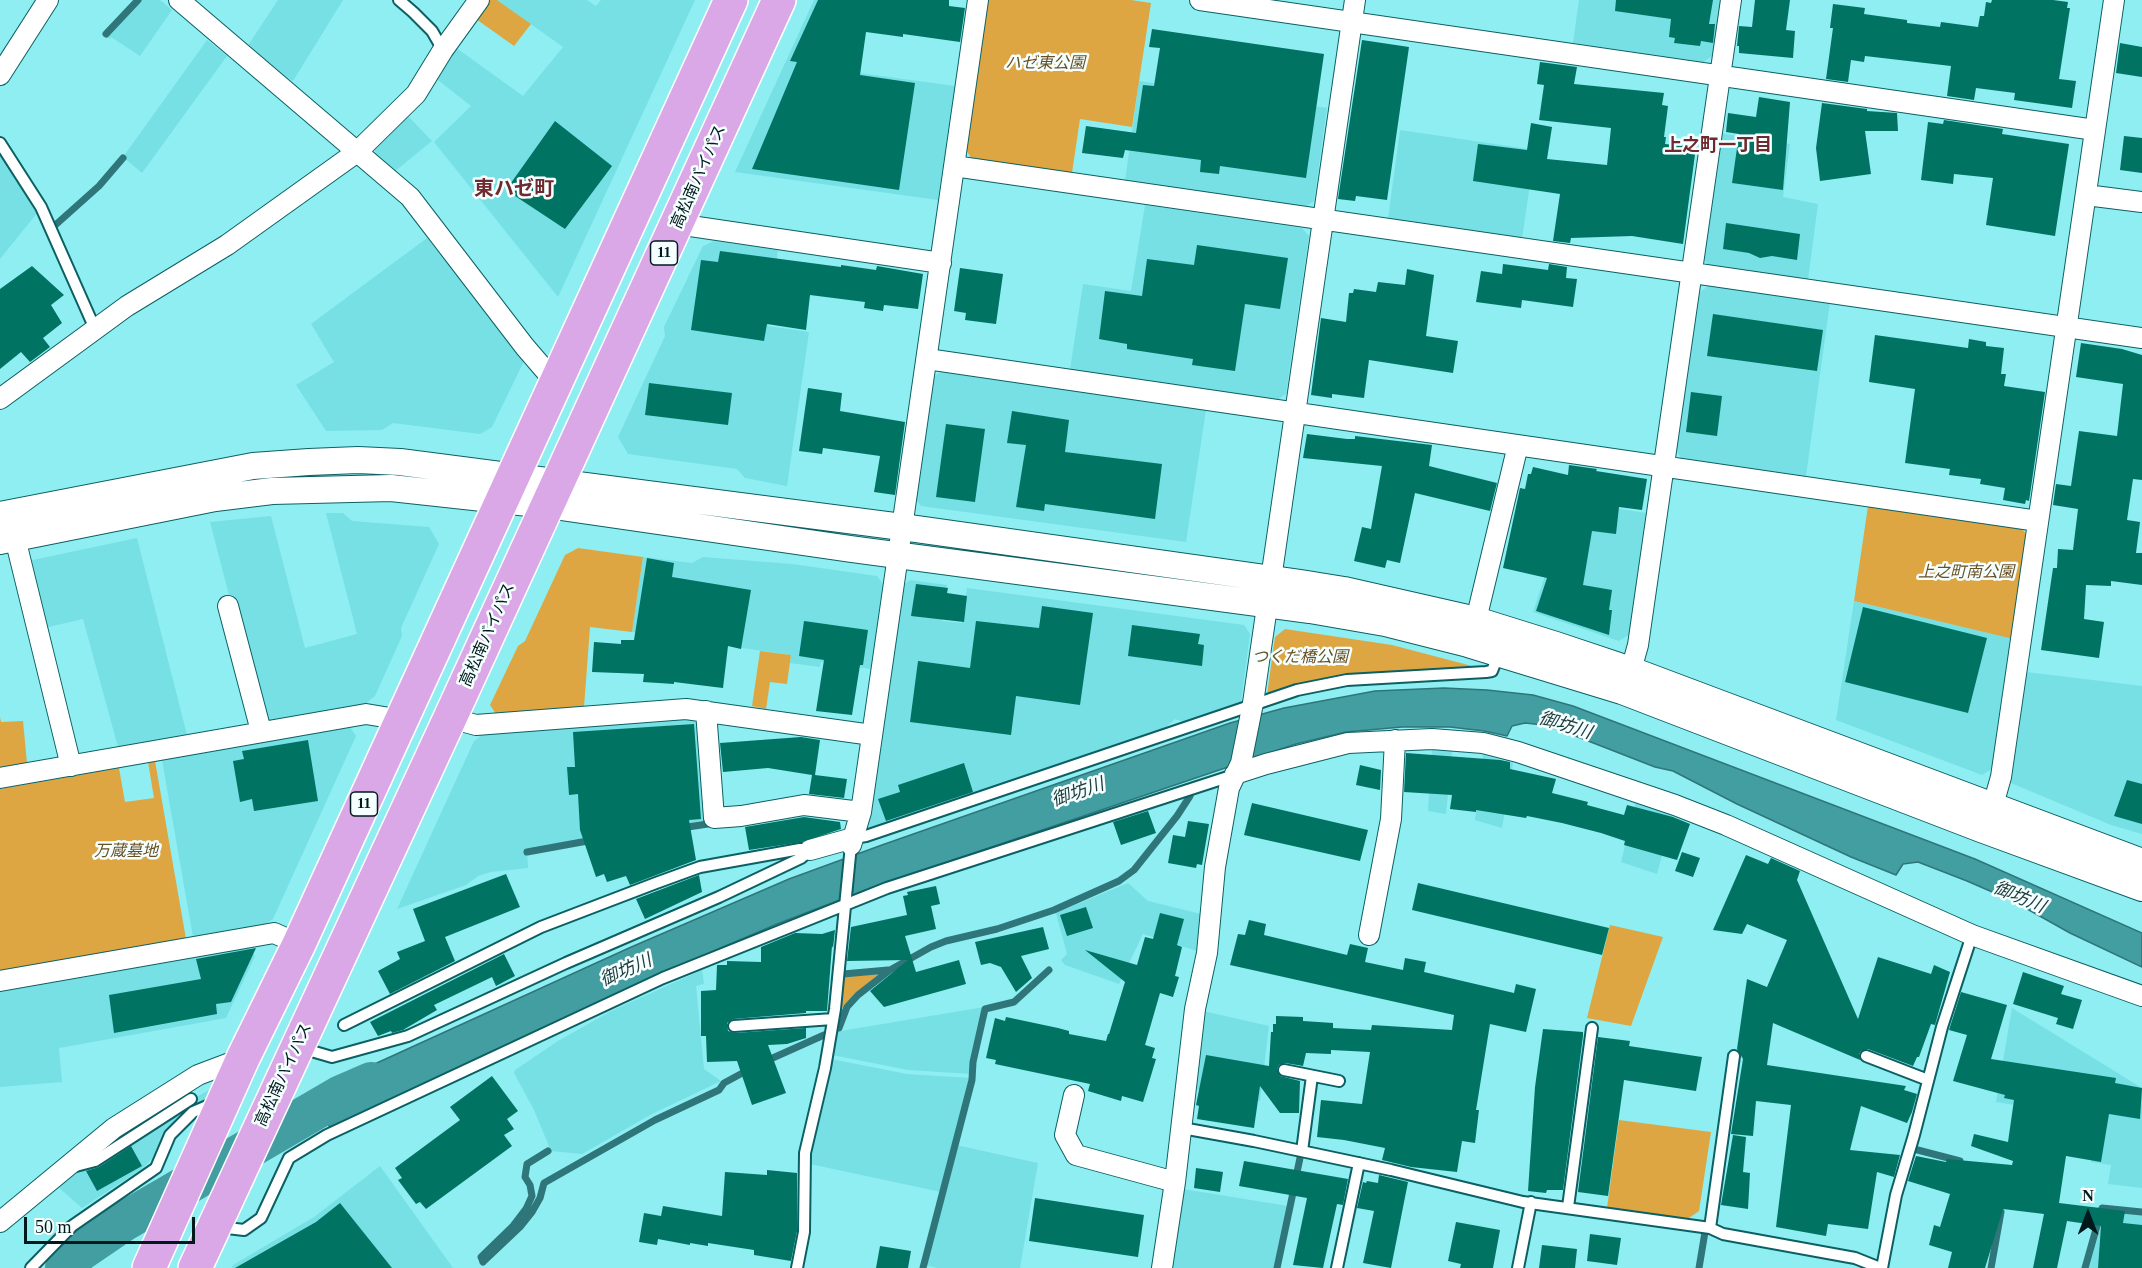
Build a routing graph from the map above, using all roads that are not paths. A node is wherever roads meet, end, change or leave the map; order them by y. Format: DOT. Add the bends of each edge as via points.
graph roads {
  1 [pos="48,0"];
  2 [pos="179,0"];
  3 [pos="399,0"];
  4 [pos="479,0"];
  5 [pos="731,0"];
  6 [pos="779,0"];
  7 [pos="978,0"];
  8 [pos="1200,0"];
  9 [pos="1355,0"];
  10 [pos="1731,0"];
  11 [pos="2114,0"];
  12 [pos="1352,22"];
  13 [pos="443,50"];
  14 [pos="0,75"];
  15 [pos="1720,75"];
  16 [pos="2095,130"];
  17 [pos="0,143"];
  18 [pos="357,152"];
  19 [pos="954,166"];
  20 [pos="2086,195"];
  21 [pos="2142,202"];
  22 [pos="1324,220"];
  23 [pos="677,225"];
  24 [pos="941,263"];
  25 [pos="1692,273"];
  26 [pos="2067,327"];
  27 [pos="95,329"];
  28 [pos="2142,338"];
  29 [pos="927,359"];
  30 [pos="556,383"];
  31 [pos="0,399"];
  32 [pos="1295,413"];
  33 [pos="1518,445"];
  34 [pos="1664,466"];
  35 [pos="508,488"];
  36 [pos="553,494"];
  37 [pos="0,516"];
  38 [pos="2038,521"];
  39 [pos="902,527"];
  40 [pos="8,540"];
  41 [pos="898,554"];
  42 [pos="1272,579"];
  43 [pos="1268,605"];
  44 [pos="228,606"];
  45 [pos="1476,620"];
  46 [pos="1499,653"];
  47 [pos="1631,670"];
  48 [pos="1252,707"];
  49 [pos="706,711"];
  50 [pos="450,718"];
  51 [pos="402,720"];
  52 [pos="261,731"];
  53 [pos="872,735"];
  54 [pos="1395,740"];
  55 [pos="71,766"];
  56 [pos="1238,769"];
  57 [pos="0,778"];
  58 [pos="1993,806"];
  59 [pos="861,812"];
  60 [pos="852,841"];
  61 [pos="810,850"];
  62 [pos="2142,862"];
  63 [pos="2142,888"];
  64 [pos="844,899"];
  65 [pos="1369,935"];
  66 [pos="1972,935"];
  67 [pos="299,944"];
  68 [pos="0,981"];
  69 [pos="2142,996"];
  70 [pos="833,1019"];
  71 [pos="344,1025"];
  72 [pos="734,1026"];
  73 [pos="1592,1028"];
  74 [pos="297,1047"];
  75 [pos="1734,1056"];
  76 [pos="1866,1056"];
  77 [pos="243,1058"];
  78 [pos="1284,1070"];
  79 [pos="1312,1076"];
  80 [pos="1928,1080"];
  81 [pos="1339,1081"];
  82 [pos="1074,1095"];
  83 [pos="227,1097"];
  84 [pos="191,1099"];
  85 [pos="1182,1128"];
  86 [pos="1302,1151"];
  87 [pos="1359,1163"];
  88 [pos="63,1169"];
  89 [pos="1175,1182"];
  90 [pos="1531,1202"];
  91 [pos="1568,1207"];
  92 [pos="0,1222"];
  93 [pos="213,1227"];
  94 [pos="1710,1228"];
  95 [pos="155,1256"];
  96 [pos="31,1268"];
  97 [pos="195,1268"];
  98 [pos="797,1268"];
  99 [pos="1162,1268"];
  100 [pos="1337,1268"];
  101 [pos="1518,1268"];
  102 [pos="1881,1268"];
  1 -- 14 [label="street"];
  2 -- 18 [label="street"];
  3 -- 13 [label="lane" via="432,31"];
  4 -- 13 [label="street"];
  5 -- 30 [label="highway, 11"];
  6 -- 23 [label="highway, 高松南バイパス / 11"];
  7 -- 19 [label="street"];
  8 -- 12 [label="street"];
  9 -- 12 [label="street"];
  10 -- 15 [label="street"];
  11 -- 16 [label="street"];
  12 -- 15 [label="street"];
  12 -- 22 [label="street"];
  13 -- 18 [label="street" via="416,94"];
  15 -- 16 [label="street"];
  15 -- 25 [label="street"];
  16 -- 20 [label="street"];
  17 -- 27 [label="lane" via="41,207"];
  18 -- 27 [label="street" via="227,244"];
  18 -- 30 [label="street" via="410,197"];
  19 -- 22 [label="street"];
  19 -- 24 [label="street"];
  20 -- 21 [label="street"];
  20 -- 26 [label="street"];
  22 -- 25 [label="street"];
  22 -- 32 [label="street"];
  23 -- 24 [label="street"];
  23 -- 36 [label="highway, 高松南バイパス / 11"];
  24 -- 29 [label="street"];
  25 -- 26 [label="street"];
  25 -- 34 [label="street"];
  26 -- 28 [label="street"];
  26 -- 38 [label="street"];
  27 -- 31 [label="street"];
  29 -- 32 [label="street"];
  29 -- 39 [label="street"];
  30 -- 35 [label="highway, 11"];
  32 -- 33 [label="street"];
  32 -- 42 [label="street"];
  33 -- 34 [label="street"];
  33 -- 45 [label="street"];
  34 -- 38 [label="street"];
  34 -- 47 [label="street"];
  35 -- 36 [label="street"];
  35 -- 37 [label="street" via="400,462 309,462 212,473"];
  35 -- 40 [label="street" via="272,491 215,498"];
  35 -- 51 [label="highway, 11"];
  36 -- 39 [label="street"];
  36 -- 41 [label="street"];
  36 -- 50 [label="highway, 高松南バイパス / 11"];
  38 -- 58 [label="street" via="2001,777"];
  39 -- 41 [label="street"];
  39 -- 42 [label="street"];
  40 -- 55 [label="street"];
  41 -- 43 [label="street"];
  41 -- 53 [label="street"];
  42 -- 43 [label="street"];
  42 -- 45 [label="street" via="1344,590"];
  43 -- 46 [label="street" via="1385,623"];
  43 -- 48 [label="street"];
  44 -- 52 [label="street"];
  45 -- 47 [label="street"];
  46 -- 48 [label="lane" via="1492,671 1347,680 1297,690"];
  46 -- 63 [label="street" via="1622,691"];
  47 -- 58 [label="street"];
  48 -- 56 [label="street"];
  48 -- 60 [label="lane"];
  49 -- 50 [label="street" via="686,709 476,725"];
  49 -- 53 [label="street"];
  49 -- 59 [label="street" via="714,818 804,806"];
  50 -- 74 [label="highway, 高松南バイパス / 11"];
  51 -- 52 [label="street" via="366,714"];
  51 -- 67 [label="highway, 11"];
  52 -- 55 [label="street"];
  53 -- 59 [label="street"];
  54 -- 56 [label="street" via="1348,743"];
  54 -- 65 [label="street" via="1391,819"];
  54 -- 66 [label="street" via="1483,743 1653,797 1726,825"];
  55 -- 57 [label="street"];
  56 -- 64 [label="lane"];
  56 -- 85 [label="street" via="1229,788 1215,867"];
  58 -- 62 [label="street"];
  59 -- 60 [label="street"];
  60 -- 61 [label="street"];
  60 -- 64 [label="lane"];
  61 -- 71 [label="lane" via="700,867 656,883 541,927"];
  61 -- 74 [label="lane" via="719,897 408,1036 332,1057"];
  64 -- 70 [label="lane"];
  64 -- 93 [label="lane" via="663,978 327,1135 289,1158 261,1218 244,1230"];
  66 -- 69 [label="street"];
  66 -- 80 [label="lane"];
  67 -- 68 [label="street" via="274,933"];
  67 -- 77 [label="highway, 11"];
  70 -- 72 [label="lane"];
  70 -- 98 [label="lane" via="805,1154 804,1232"];
  73 -- 91 [label="lane"];
  74 -- 93 [label="highway, 高松南バイパス / 11"];
  75 -- 94 [label="lane"];
  76 -- 80 [label="lane"];
  77 -- 83 [label="highway, 11"];
  77 -- 88 [label="street" via="175,1088 114,1128"];
  78 -- 79 [label="lane"];
  79 -- 81 [label="lane"];
  79 -- 86 [label="lane"];
  80 -- 102 [label="lane" via="1896,1195"];
  82 -- 89 [label="street" via="1065,1135 1076,1155"];
  83 -- 95 [label="highway, 11"];
  83 -- 96 [label="lane" via="192,1112 170,1135 156,1168 72,1226"];
  84 -- 88 [label="lane" via="95,1161"];
  85 -- 86 [label="lane"];
  85 -- 89 [label="street"];
  86 -- 87 [label="lane"];
  87 -- 90 [label="lane"];
  87 -- 100 [label="lane"];
  88 -- 92 [label="street"];
  89 -- 99 [label="street"];
  90 -- 91 [label="lane"];
  90 -- 101 [label="lane"];
  91 -- 94 [label="lane"];
  93 -- 97 [label="highway, 高松南バイパス / 11"];
  94 -- 102 [label="lane" via="1723,1234 1855,1258"];
}
